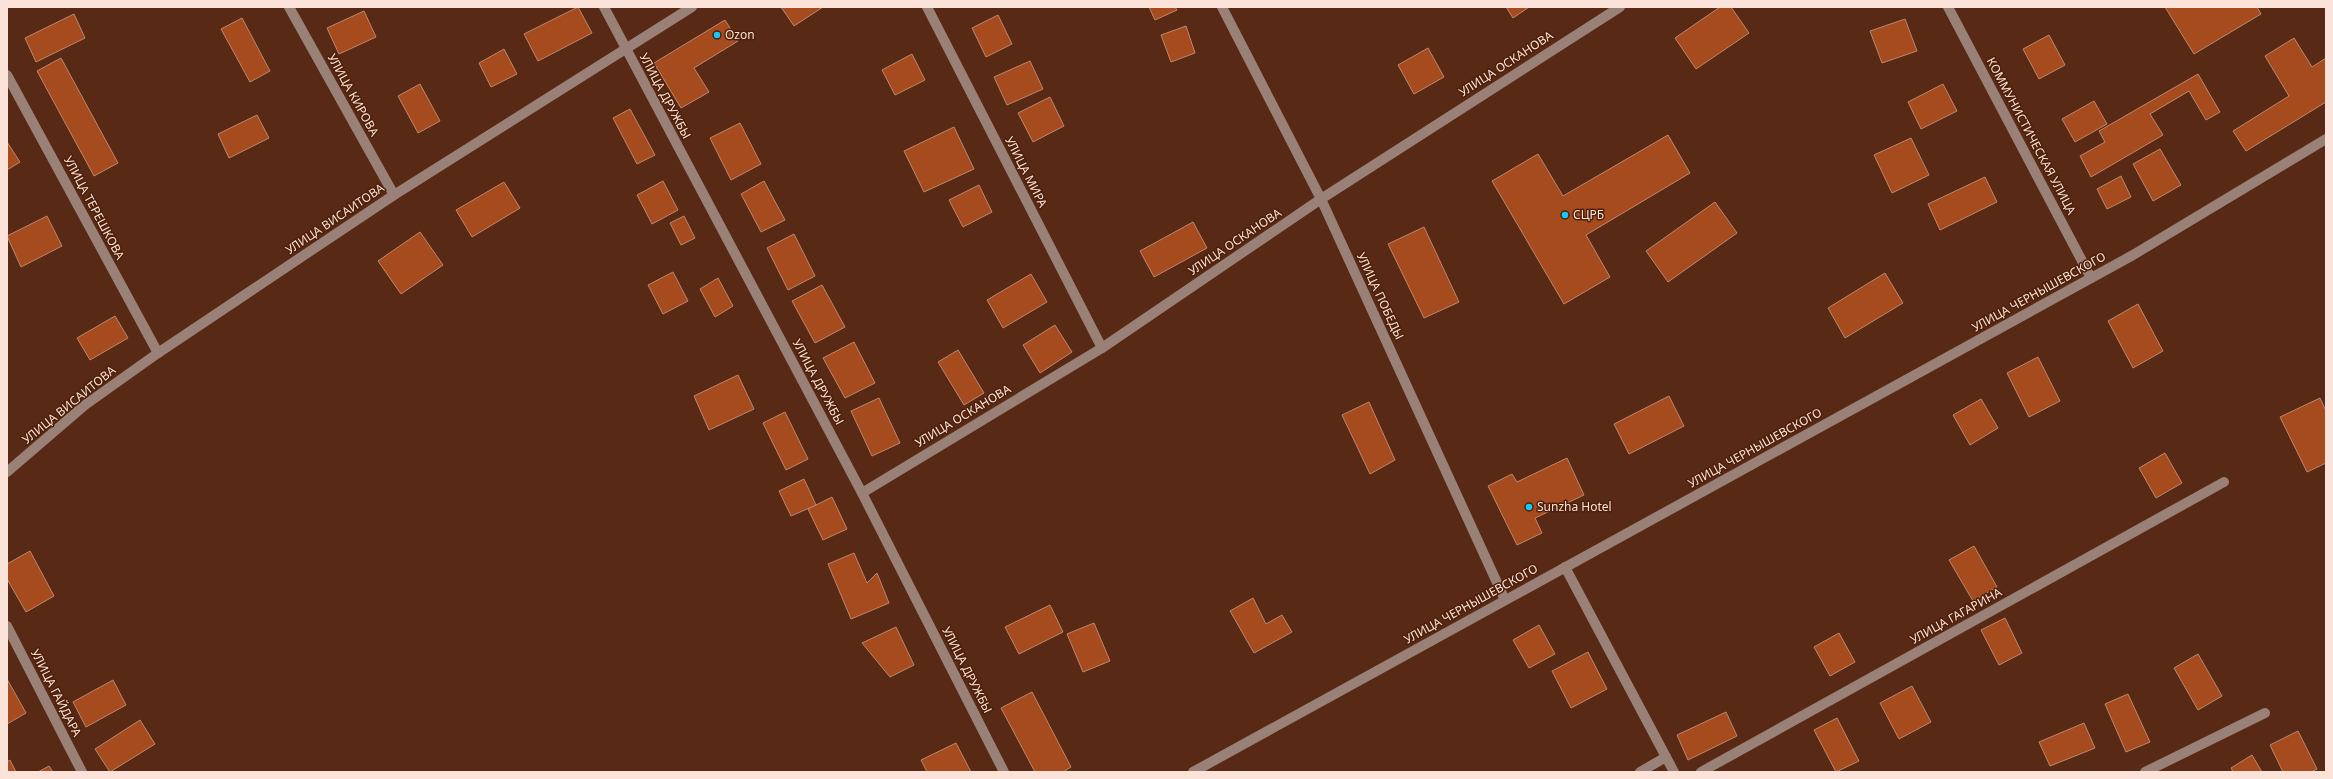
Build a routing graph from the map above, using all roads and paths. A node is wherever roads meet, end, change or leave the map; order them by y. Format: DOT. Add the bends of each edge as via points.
graph roads {
  1 [pos="289,7"];
  2 [pos="604,7"];
  3 [pos="692,7"];
  4 [pos="927,7"];
  5 [pos="1222,7"];
  6 [pos="1620,7"];
  7 [pos="1948,7"];
  8 [pos="625,49"];
  9 [pos="7,75"];
  10 [pos="2326,139"];
  11 [pos="394,195"];
  12 [pos="1321,199"];
  13 [pos="2091,278"];
  14 [pos="1102,348"];
  15 [pos="158,353"];
  16 [pos="7,472"];
  17 [pos="2224,482"];
  18 [pos="862,493"];
  19 [pos="1565,566"];
  20 [pos="1505,600"];
  21 [pos="7,626"];
  22 [pos="2264,713"];
  23 [pos="1666,757"];
  24 [pos="82,772"];
  25 [pos="1004,772"];
  26 [pos="1193,772"];
  27 [pos="1640,772"];
  28 [pos="1674,772"];
  29 [pos="1701,772"];
  30 [pos="2145,772"];
  1 -- 11 [label="street, УЛИЦА КИРОВА"];
  2 -- 8 [label="street, УЛИЦА ДРУЖБЫ"];
  3 -- 8 [label="street, УЛИЦА ВИСАИТОВА"];
  4 -- 14 [label="street, УЛИЦА МИРА"];
  5 -- 12 [label="street, УЛИЦА ПОБЕДЫ"];
  6 -- 12 [label="street, УЛИЦА ОСКАНОВА"];
  7 -- 13 [label="street, КОММУНИСТИЧЕСКАЯ УЛИЦА"];
  8 -- 11 [label="street, УЛИЦА ВИСАИТОВА"];
  8 -- 18 [label="street, УЛИЦА ДРУЖБЫ"];
  9 -- 15 [label="street, УЛИЦА ТЕРЕШКОВА"];
  10 -- 13 [label="street, УЛИЦА ЧЕРНЫШЕВСКОГО"];
  11 -- 15 [label="street, УЛИЦА ВИСАИТОВА"];
  12 -- 14 [label="street, УЛИЦА ОСКАНОВА"];
  12 -- 20 [label="street, УЛИЦА ПОБЕДЫ"];
  13 -- 19 [label="street, УЛИЦА ЧЕРНЫШЕВСКОГО"];
  14 -- 18 [label="street, УЛИЦА ОСКАНОВА"];
  15 -- 16 [label="street, УЛИЦА ВИСАИТОВА" via="85,406"];
  17 -- 29 [label="street, УЛИЦА ГАГАРИНА"];
  18 -- 25 [label="street, УЛИЦА ДРУЖБЫ"];
  19 -- 20 [label="street, УЛИЦА ЧЕРНЫШЕВСКОГО"];
  19 -- 23 [label="street"];
  20 -- 26 [label="street, УЛИЦА ЧЕРНЫШЕВСКОГО"];
  21 -- 24 [label="street, УЛИЦА ГАЙДАРА"];
  22 -- 30 [label="street"];
  23 -- 27 [label="street"];
  23 -- 28 [label="street"];
}
